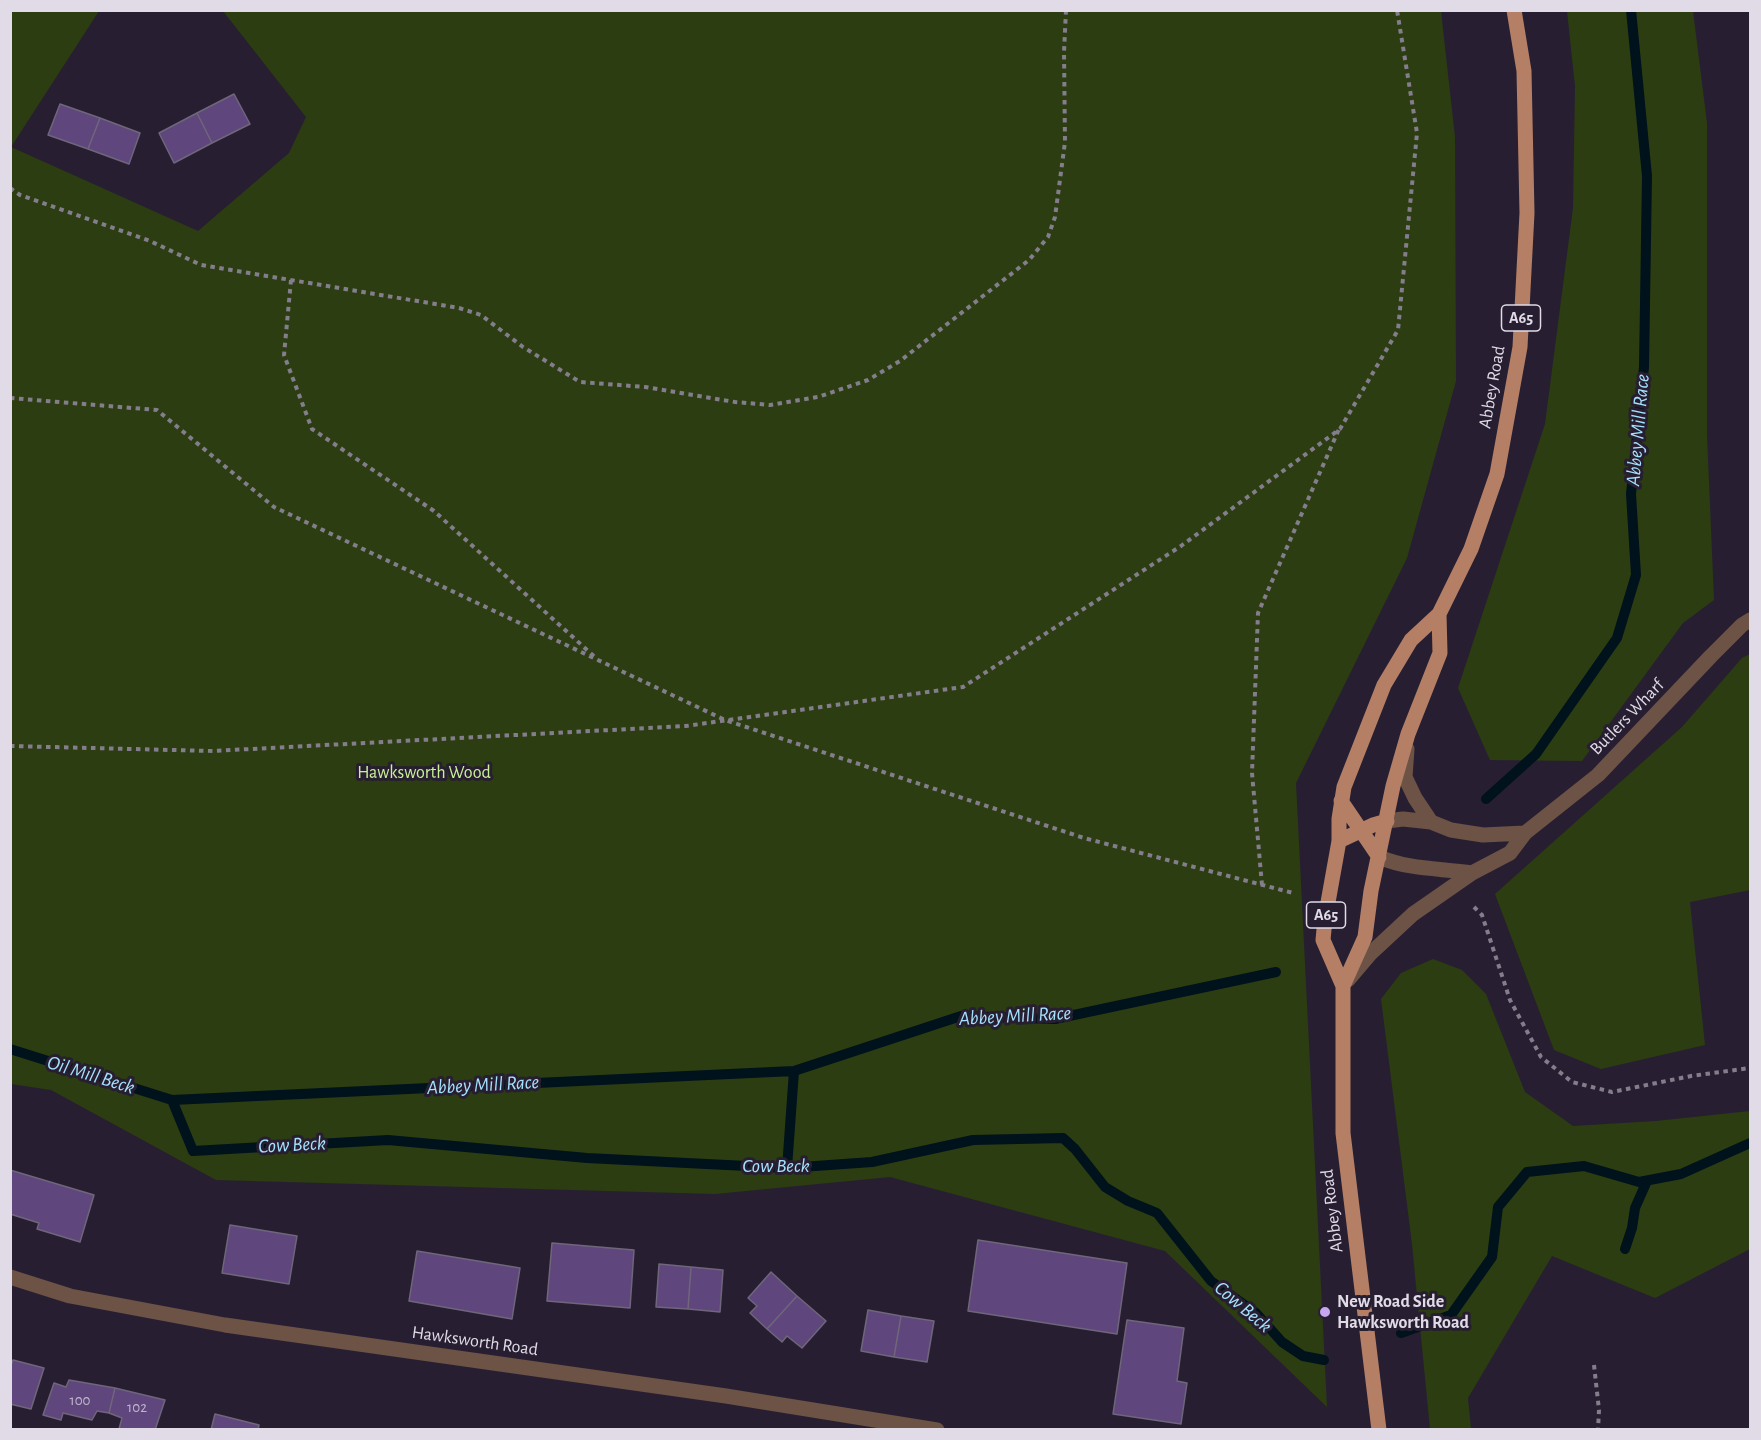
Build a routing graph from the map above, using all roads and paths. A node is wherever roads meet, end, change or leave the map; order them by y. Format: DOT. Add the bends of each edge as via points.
graph roads {
  1 [pos="1066,10"];
  2 [pos="1397,10"];
  3 [pos="1514,10"];
  4 [pos="10,188"];
  5 [pos="291,280"];
  6 [pos="10,398"];
  7 [pos="1340,429"];
  8 [pos="1439,614"];
  9 [pos="1750,620"];
  10 [pos="601,663"];
  11 [pos="725,720"];
  12 [pos="1408,734"];
  13 [pos="10,746"];
  14 [pos="1341,801"];
  15 [pos="1387,821"];
  16 [pos="1431,822"];
  17 [pos="1360,830"];
  18 [pos="1525,833"];
  19 [pos="1339,841"];
  20 [pos="1379,857"];
  21 [pos="1473,873"];
  22 [pos="1262,885"];
  23 [pos="1293,893"];
  24 [pos="1474,907"];
  25 [pos="1342,986"];
  26 [pos="1750,1068"];
  27 [pos="10,1277"];
  28 [pos="1594,1365"];
  29 [pos="937,1430"];
  30 [pos="1379,1430"];
  31 [pos="1598,1430"];
  1 -- 5 [label="path" via="1065,142 1055,217 1048,237 1029,260 900,361 868,380 818,397 770,405 580,382 481,315 436,302"];
  2 -- 7 [label="path" via="1417,133 1398,330"];
  3 -- 8 [label="main road, Abbey Road / A65" via="1524,71 1527,213 1520,347 1497,474 1471,549"];
  4 -- 5 [label="path" via="20,195 150,241 201,265"];
  5 -- 10 [label="path" via="284,355 312,429 434,511"];
  6 -- 10 [label="path" via="157,411 274,507"];
  7 -- 11 [label="path" via="1181,546 963,687"];
  7 -- 22 [label="path" via="1258,613 1252,773"];
  8 -- 12 [label="main road, Abbey Road / A65" via="1440,653"];
  8 -- 14 [label="main road, Abbey Road / A65" via="1411,640 1384,685"];
  9 -- 18 [label="street, Butlers Wharf" via="1598,775"];
  10 -- 11 [label="path"];
  11 -- 13 [label="path" via="213,751"];
  11 -- 22 [label="path" via="1084,838"];
  12 -- 15 [label="main road, Abbey Road / A65"];
  12 -- 16 [label="street" via="1405,777"];
  14 -- 17 [label="main road"];
  14 -- 19 [label="main road, Abbey Road / A65"];
  15 -- 16 [label="street"];
  15 -- 17 [label="main road"];
  15 -- 20 [label="main road, Abbey Road / A65"];
  16 -- 18 [label="street" via="1483,835"];
  17 -- 19 [label="main road"];
  17 -- 20 [label="main road"];
  18 -- 21 [label="street, Butlers Wharf" via="1510,853"];
  19 -- 25 [label="main road, Abbey Road / A65" via="1323,940"];
  20 -- 21 [label="street" via="1408,867"];
  20 -- 25 [label="main road, Abbey Road / A65" via="1365,937"];
  21 -- 25 [label="street, Butlers Wharf" via="1395,929"];
  22 -- 23 [label="path"];
  24 -- 26 [label="path" via="1482,915 1510,1000 1541,1057 1572,1082 1612,1092"];
  25 -- 30 [label="main road, Abbey Road / A65" via="1343,1132"];
  27 -- 29 [label="street, Hawksworth Road" via="70,1296 225,1325"];
  28 -- 31 [label="path"];
}
